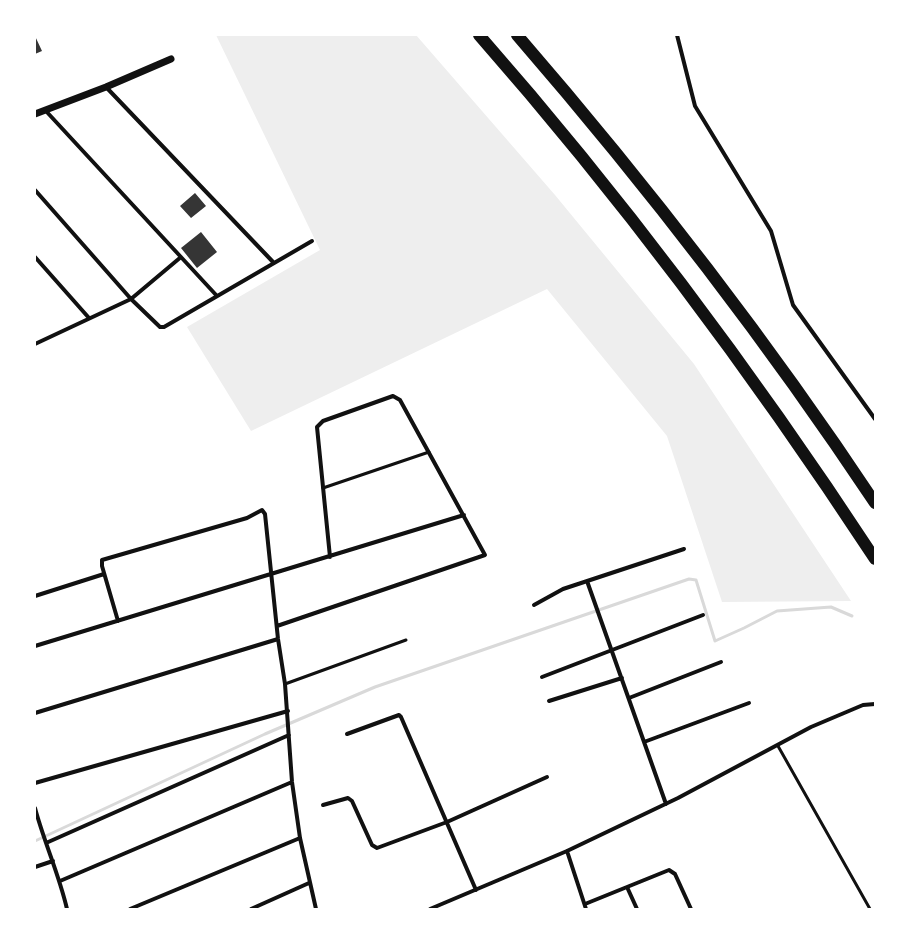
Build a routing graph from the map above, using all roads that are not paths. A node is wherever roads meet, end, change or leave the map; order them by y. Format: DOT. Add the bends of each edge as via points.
graph roads {
  1 [pos="480,35"];
  2 [pos="517,35"];
  3 [pos="677,35"];
  4 [pos="172,59"];
  5 [pos="106,87"];
  6 [pos="46,110"];
  7 [pos="35,114"];
  8 [pos="35,190"];
  9 [pos="312,241"];
  10 [pos="35,257"];
  11 [pos="180,257"];
  12 [pos="274,263"];
  13 [pos="217,296"];
  14 [pos="131,299"];
  15 [pos="89,318"];
  16 [pos="35,344"];
  17 [pos="875,419"];
  18 [pos="429,452"];
  19 [pos="323,488"];
  20 [pos="875,503"];
  21 [pos="464,515"];
  22 [pos="684,549"];
  23 [pos="330,557"];
  24 [pos="875,559"];
  25 [pos="104,574"];
  26 [pos="271,574"];
  27 [pos="587,581"];
  28 [pos="35,596"];
  29 [pos="534,605"];
  30 [pos="703,616"];
  31 [pos="118,621"];
  32 [pos="277,626"];
  33 [pos="278,639"];
  34 [pos="406,640"];
  35 [pos="35,646"];
  36 [pos="612,651"];
  37 [pos="721,662"];
  38 [pos="542,677"];
  39 [pos="622,678"];
  40 [pos="285,684"];
  41 [pos="629,698"];
  42 [pos="549,701"];
  43 [pos="749,703"];
  44 [pos="874,705"];
  45 [pos="288,711"];
  46 [pos="35,713"];
  47 [pos="347,734"];
  48 [pos="289,735"];
  49 [pos="644,742"];
  50 [pos="778,746"];
  51 [pos="547,777"];
  52 [pos="292,782"];
  53 [pos="35,783"];
  54 [pos="666,804"];
  55 [pos="323,805"];
  56 [pos="35,808"];
  57 [pos="447,822"];
  58 [pos="40,828"];
  59 [pos="35,829"];
  60 [pos="300,838"];
  61 [pos="46,843"];
  62 [pos="567,851"];
  63 [pos="53,860"];
  64 [pos="35,867"];
  65 [pos="60,881"];
  66 [pos="309,884"];
  67 [pos="627,887"];
  68 [pos="476,890"];
  69 [pos="585,904"];
  70 [pos="67,909"];
  71 [pos="130,909"];
  72 [pos="251,909"];
  73 [pos="316,909"];
  74 [pos="430,909"];
  75 [pos="586,909"];
  76 [pos="637,909"];
  77 [pos="691,909"];
  78 [pos="870,909"];
  1 -- 24 [label="highway" via="533,96 677,277 813,467"];
  2 -- 20 [label="highway" via="693,248 761,338"];
  3 -- 17 [label="street" via="695,106 771,231 793,305"];
  4 -- 5 [label="street"];
  5 -- 6 [label="street"];
  5 -- 12 [label="street"];
  6 -- 7 [label="street"];
  6 -- 11 [label="street"];
  8 -- 14 [label="street"];
  9 -- 12 [label="street"];
  10 -- 15 [label="street"];
  11 -- 13 [label="street"];
  11 -- 14 [label="street"];
  12 -- 13 [label="street"];
  13 -- 14 [label="street" via="164,327 156,325"];
  14 -- 15 [label="street"];
  15 -- 16 [label="street"];
  18 -- 19 [label="lane"];
  18 -- 19 [label="street" via="400,400 393,396 319,424 317,427"];
  18 -- 21 [label="street"];
  19 -- 23 [label="street"];
  21 -- 23 [label="street"];
  21 -- 32 [label="street" via="485,553 482,557"];
  22 -- 27 [label="street"];
  23 -- 26 [label="street"];
  25 -- 26 [label="street" via="102,560 247,518 262,510 265,514"];
  25 -- 28 [label="street"];
  25 -- 31 [label="street"];
  26 -- 31 [label="street"];
  26 -- 32 [label="street"];
  27 -- 29 [label="street" via="563,589"];
  27 -- 36 [label="street"];
  30 -- 36 [label="street"];
  31 -- 35 [label="street"];
  32 -- 33 [label="street"];
  33 -- 40 [label="street"];
  33 -- 46 [label="street"];
  34 -- 40 [label="lane"];
  36 -- 38 [label="street"];
  36 -- 39 [label="street"];
  37 -- 41 [label="street"];
  39 -- 41 [label="street"];
  39 -- 42 [label="street"];
  40 -- 45 [label="street"];
  41 -- 49 [label="street"];
  43 -- 49 [label="street"];
  44 -- 50 [label="street" via="863,705 836,716"];
  45 -- 48 [label="street"];
  45 -- 53 [label="street"];
  47 -- 57 [label="street" via="399,715"];
  48 -- 52 [label="street"];
  48 -- 61 [label="street"];
  49 -- 54 [label="street"];
  50 -- 54 [label="street"];
  50 -- 78 [label="lane"];
  51 -- 57 [label="street"];
  52 -- 60 [label="street"];
  52 -- 65 [label="street"];
  54 -- 62 [label="street"];
  55 -- 57 [label="street" via="348,798 352,801 372,845 377,848"];
  56 -- 58 [label="street"];
  57 -- 68 [label="street"];
  58 -- 59 [label="street"];
  58 -- 61 [label="street"];
  60 -- 66 [label="street"];
  60 -- 71 [label="street"];
  61 -- 63 [label="street"];
  62 -- 68 [label="street"];
  62 -- 69 [label="street"];
  63 -- 64 [label="street"];
  63 -- 65 [label="street"];
  65 -- 70 [label="street"];
  66 -- 72 [label="street"];
  66 -- 73 [label="street"];
  67 -- 69 [label="street"];
  67 -- 76 [label="street"];
  67 -- 77 [label="street" via="672,871"];
  68 -- 74 [label="street"];
  69 -- 75 [label="street"];
}
